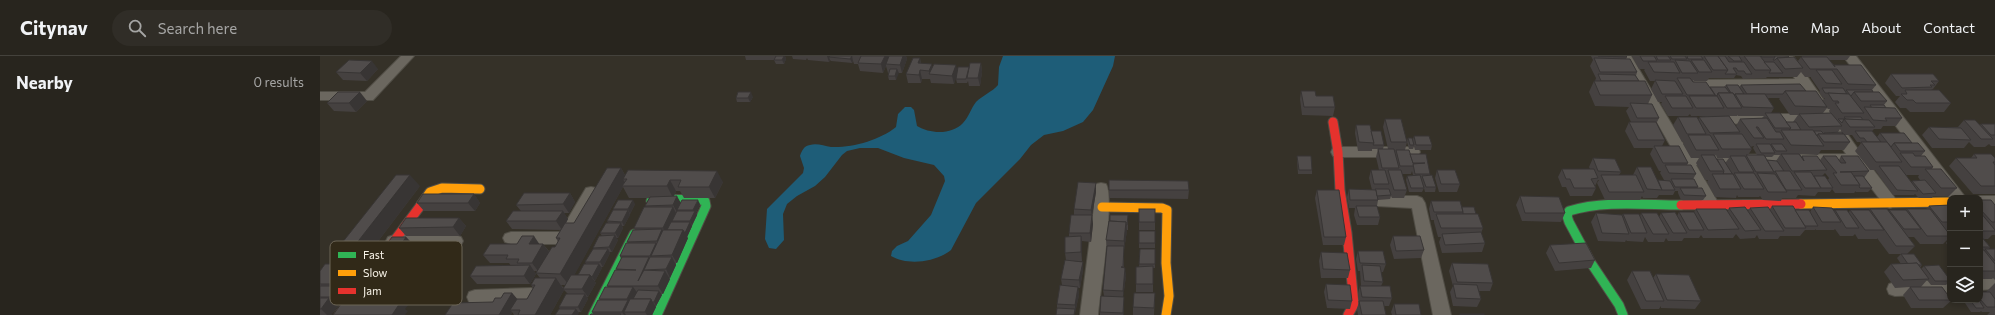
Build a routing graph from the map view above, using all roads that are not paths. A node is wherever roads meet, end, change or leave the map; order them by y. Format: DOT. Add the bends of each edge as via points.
graph roads {
  1 [pos="408,56"];
  2 [pos="1625,56"];
  3 [pos="1786,56"];
  4 [pos="1849,56"];
  5 [pos="1805,83"];
  6 [pos="1642,84"];
  7 [pos="1658,84"];
  8 [pos="1673,84"];
  9 [pos="320,96"];
  10 [pos="1830,118"];
  11 [pos="1663,119"];
  12 [pos="1679,119"];
  13 [pos="1694,119"];
  14 [pos="1333,122"];
  15 [pos="1338,152"];
  16 [pos="1413,152"];
  17 [pos="1857,159"];
  18 [pos="1686,160"];
  19 [pos="1101,188"];
  20 [pos="480,189"];
  21 [pos="591,192"];
  22 [pos="1956,195"];
  23 [pos="1382,202"];
  24 [pos="1890,202"];
  25 [pos="1947,202"];
  26 [pos="1983,202"];
  27 [pos="1995,202"];
  28 [pos="1711,204"];
  29 [pos="1102,207"];
  30 [pos="647,209"];
  31 [pos="640,223"];
  32 [pos="511,238"];
  33 [pos="394,240"];
  34 [pos="455,241"];
  35 [pos="1995,282"];
  36 [pos="1983,283"];
  37 [pos="1947,287"];
  38 [pos="1894,289"];
  39 [pos="531,295"];
  40 [pos="475,297"];
  41 [pos="347,305"];
  42 [pos="339,315"];
  43 [pos="593,315"];
  44 [pos="656,315"];
  45 [pos="1089,315"];
  46 [pos="1166,315"];
  47 [pos="1348,315"];
  48 [pos="1442,315"];
  49 [pos="1623,315"];
  1 -- 9 [label="street" via="368,97"];
  2 -- 6 [label="street"];
  3 -- 5 [label="street"];
  4 -- 22 [label="street"];
  5 -- 8 [label="street"];
  5 -- 10 [label="street"];
  6 -- 7 [label="street"];
  6 -- 11 [label="street"];
  10 -- 13 [label="street"];
  10 -- 17 [label="street"];
  11 -- 12 [label="street"];
  11 -- 18 [label="street"];
  14 -- 15 [label="street"];
  15 -- 16 [label="street"];
  15 -- 47 [label="street" via="1354,304"];
  17 -- 18 [label="street"];
  17 -- 24 [label="street"];
  18 -- 28 [label="street"];
  19 -- 29 [label="street"];
  20 -- 33 [label="street" via="442,188 430,192"];
  21 -- 32 [label="street" via="560,244"];
  23 -- 48 [label="street" via="1411,201 1417,202 1420,207"];
  24 -- 25 [label="street"];
  24 -- 28 [label="street"];
  26 -- 27 [label="street"];
  28 -- 49 [label="street" via="1612,206 1575,208 1569,211 1569,222"];
  29 -- 45 [label="street"];
  29 -- 46 [label="street" via="1167,210"];
  30 -- 44 [label="street" via="650,202 659,199 706,201 706,206"];
  31 -- 43 [label="street"];
  33 -- 34 [label="street"];
  35 -- 36 [label="street"];
  37 -- 38 [label="street"];
  39 -- 40 [label="street"];
  41 -- 42 [label="street"];
}
